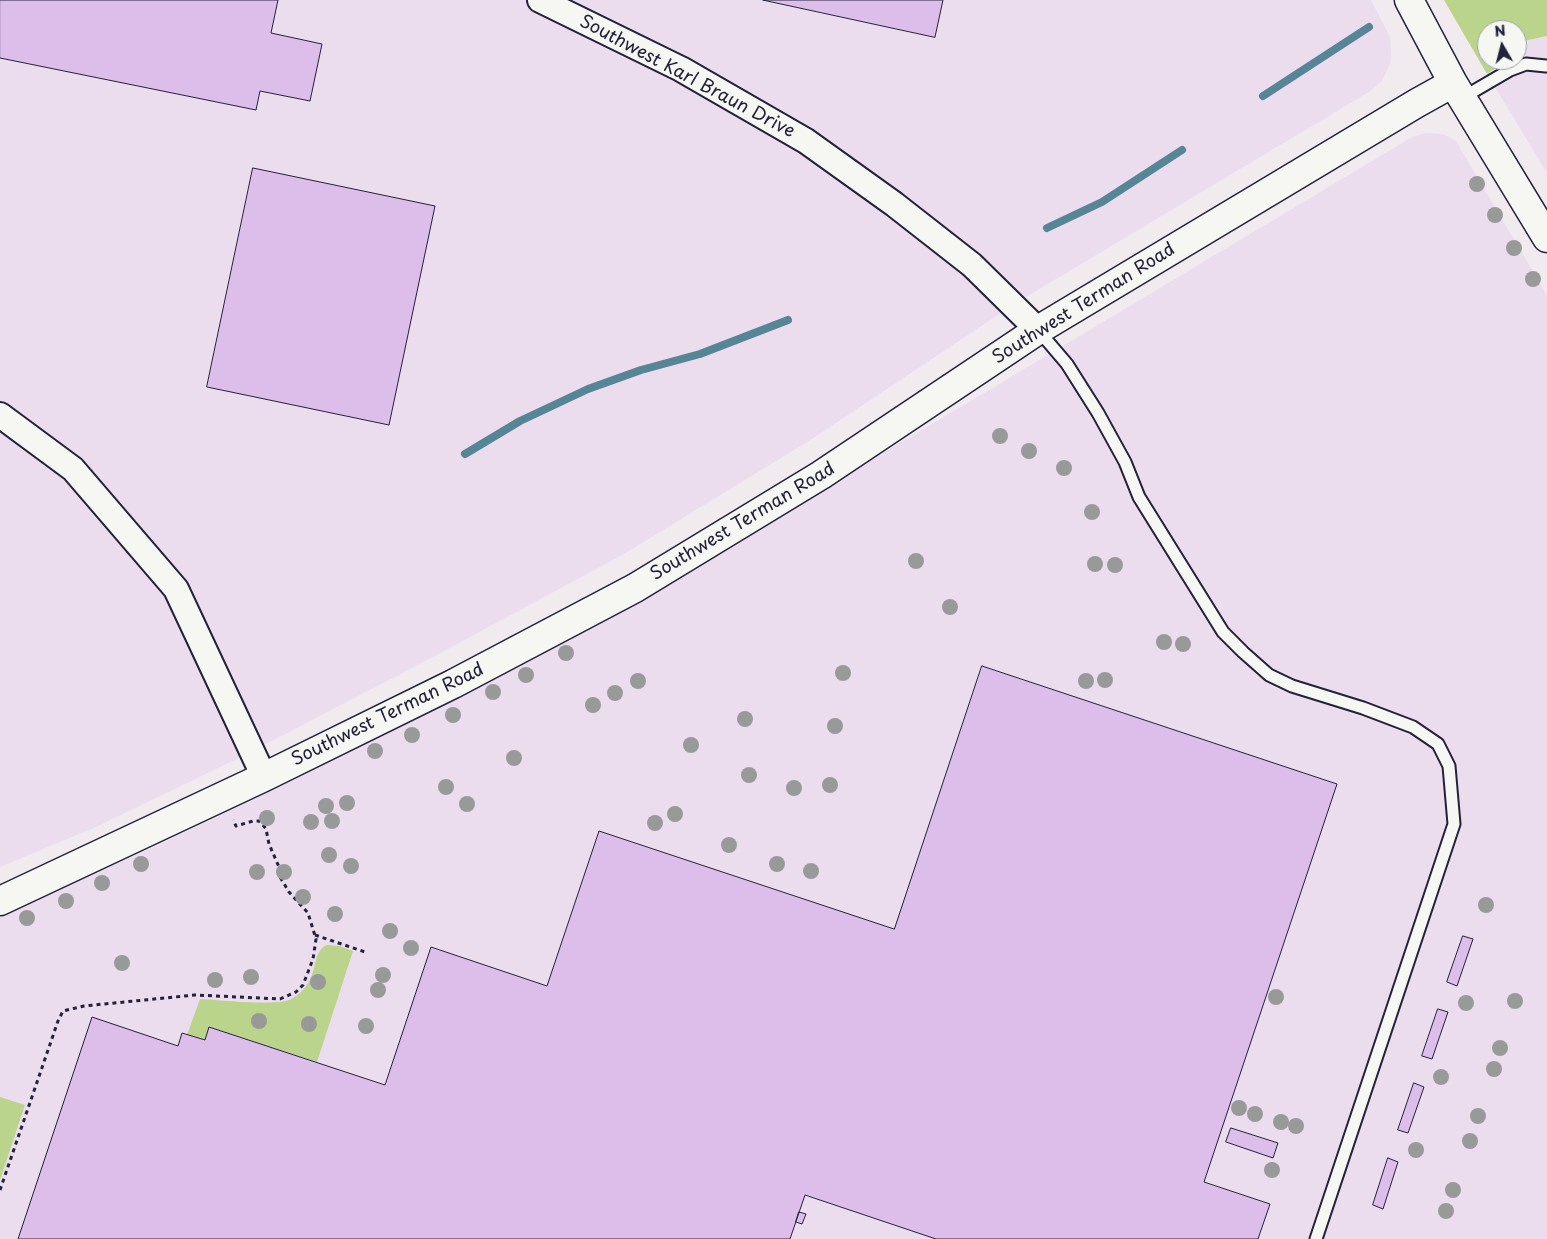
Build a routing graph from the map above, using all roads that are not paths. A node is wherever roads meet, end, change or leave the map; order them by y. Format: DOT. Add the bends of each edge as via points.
graph roads {
  1 [pos="540,0"];
  2 [pos="1409,0"];
  3 [pos="1546,66"];
  4 [pos="1458,90"];
  5 [pos="1547,238"];
  6 [pos="1038,330"];
  7 [pos="0,415"];
  8 [pos="264,777"];
  9 [pos="0,901"];
  10 [pos="1316,1239"];
  1 -- 6 [label="street, Southwest Karl Braun Drive" via="681,69 806,142 894,204 972,265"];
  2 -- 4 [label="street"];
  3 -- 4 [label="lane" via="1526,64"];
  4 -- 5 [label="street"];
  4 -- 6 [label="street, Southwest Terman Road" via="1408,108"];
  6 -- 8 [label="street, Southwest Terman Road" via="822,475 663,572 453,684"];
  6 -- 10 [label="lane" via="1067,364 1098,413 1125,462 1139,497 1223,632 1269,675 1292,686 1413,727 1438,744 1449,766 1454,824"];
  7 -- 8 [label="street" via="73,469 176,589"];
  8 -- 9 [label="street, Southwest Terman Road"];
}
